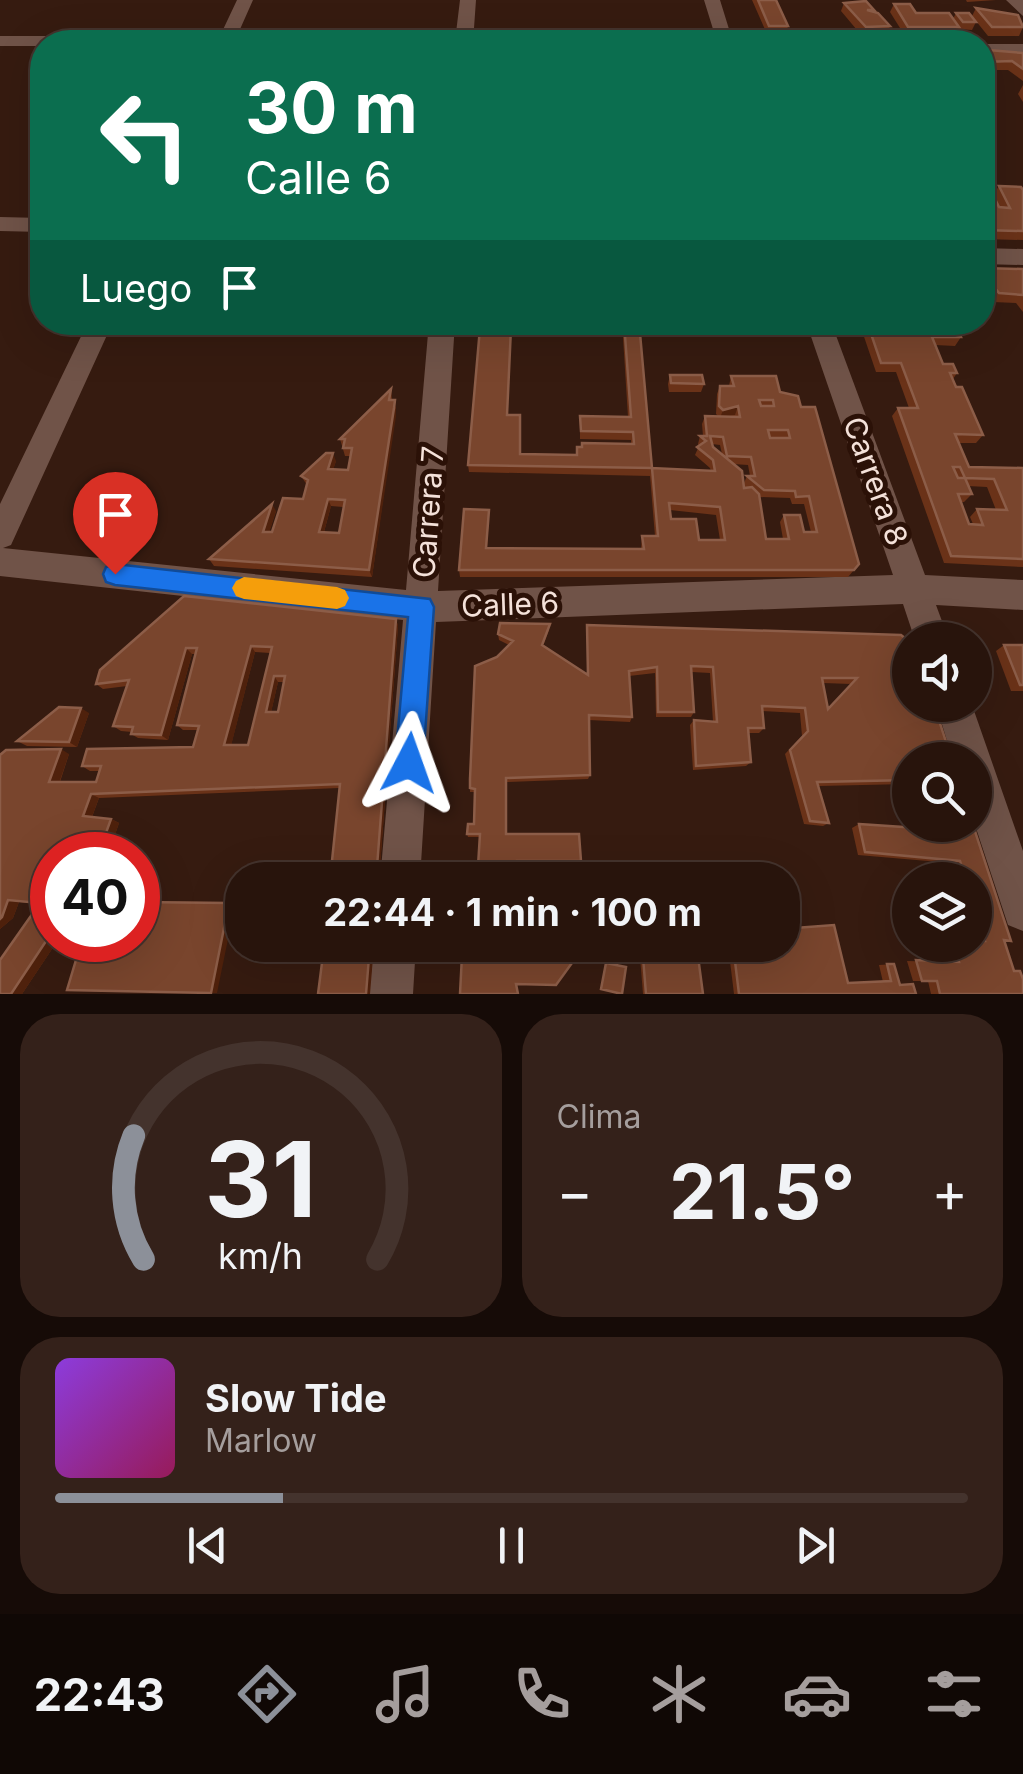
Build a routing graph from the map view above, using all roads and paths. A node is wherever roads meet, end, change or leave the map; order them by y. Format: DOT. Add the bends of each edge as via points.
graph roads {
  1 [pos="244,0"];
  2 [pos="468,0"];
  3 [pos="712,0"];
  4 [pos="1014,0"];
  5 [pos="1023,11"];
  6 [pos="231,30"];
  7 [pos="465,30"];
  8 [pos="721,30"];
  9 [pos="0,40"];
  10 [pos="30,41"];
  11 [pos="995,49"];
  12 [pos="1023,49"];
  13 [pos="0,52"];
  14 [pos="30,52"];
  15 [pos="0,224"];
  16 [pos="30,225"];
  17 [pos="995,256"];
  18 [pos="1023,257"];
  19 [pos="95,335"];
  20 [pos="441,335"];
  21 [pos="823,335"];
  22 [pos="0,536"];
  23 [pos="0,562"];
  24 [pos="915,589"];
  25 [pos="1023,595"];
  26 [pos="421,607"];
  27 [pos="926,622"];
  28 [pos="992,818"];
  29 [pos="401,862"];
  30 [pos="1023,910"];
  31 [pos="394,962"];
  32 [pos="391,994"];
  1 -- 6 [label="street"];
  2 -- 7 [label="street"];
  3 -- 8 [label="street"];
  4 -- 5 [label="street"];
  9 -- 10 [label="street"];
  11 -- 12 [label="street"];
  13 -- 14 [label="street"];
  15 -- 16 [label="street"];
  17 -- 18 [label="street"];
  19 -- 22 [label="street"];
  20 -- 26 [label="street, Carrera 7"];
  21 -- 24 [label="street, Carrera 8"];
  23 -- 26 [label="street, Calle 6"];
  24 -- 25 [label="street, Calle 6"];
  24 -- 26 [label="street, Calle 6"];
  24 -- 27 [label="street, Carrera 8"];
  26 -- 29 [label="street, Carrera 7"];
  28 -- 30 [label="street"];
  31 -- 32 [label="street"];
}
